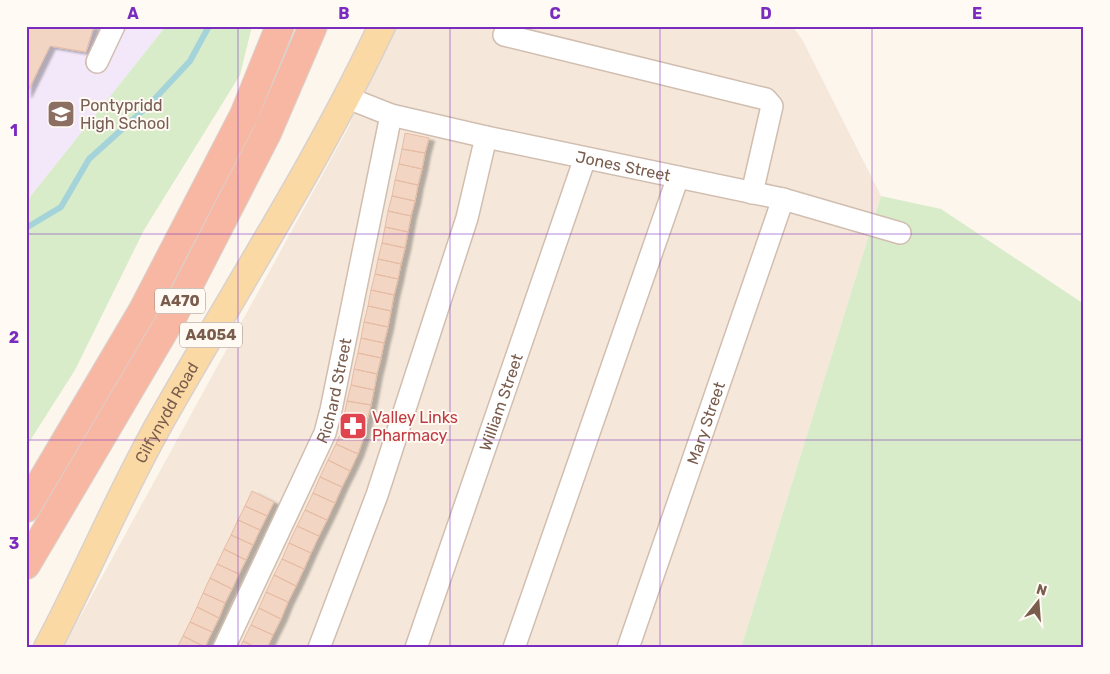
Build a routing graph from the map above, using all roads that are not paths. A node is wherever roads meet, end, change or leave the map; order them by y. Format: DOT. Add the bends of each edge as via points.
graph roads {
  1 [pos="114,26"];
  2 [pos="280,26"];
  3 [pos="313,26"];
  4 [pos="382,26"];
  5 [pos="508,26"];
  6 [pos="97,62"];
  7 [pos="348,98"];
  8 [pos="391,114"];
  9 [pos="486,137"];
  10 [pos="585,158"];
  11 [pos="678,177"];
  12 [pos="752,193"];
  13 [pos="783,199"];
  14 [pos="900,233"];
  15 [pos="26,508"];
  16 [pos="26,565"];
  17 [pos="46,648"];
  18 [pos="224,648"];
  19 [pos="319,648"];
  20 [pos="416,648"];
  21 [pos="514,648"];
  22 [pos="628,648"];
  1 -- 6 [label="street"];
  2 -- 15 [label="highway, A470" via="244,115 143,310"];
  3 -- 16 [label="highway, A470" via="267,134 174,314"];
  4 -- 7 [label="main road, Cilfynydd Road / A4054"];
  5 -- 12 [label="street" via="504,35 766,99 772,106"];
  7 -- 8 [label="street, Jones Street"];
  7 -- 17 [label="main road, Cilfynydd Road / A4054" via="161,421"];
  8 -- 9 [label="street, Jones Street"];
  8 -- 18 [label="street, Richard Street" via="324,433"];
  9 -- 10 [label="street, Jones Street"];
  9 -- 19 [label="street" via="467,218 377,495"];
  10 -- 11 [label="street, Jones Street"];
  10 -- 20 [label="street, William Street"];
  11 -- 12 [label="street, Jones Street"];
  11 -- 21 [label="street"];
  12 -- 13 [label="street, Jones Street"];
  13 -- 14 [label="street, Jones Street"];
  13 -- 22 [label="street, Mary Street"];
}
